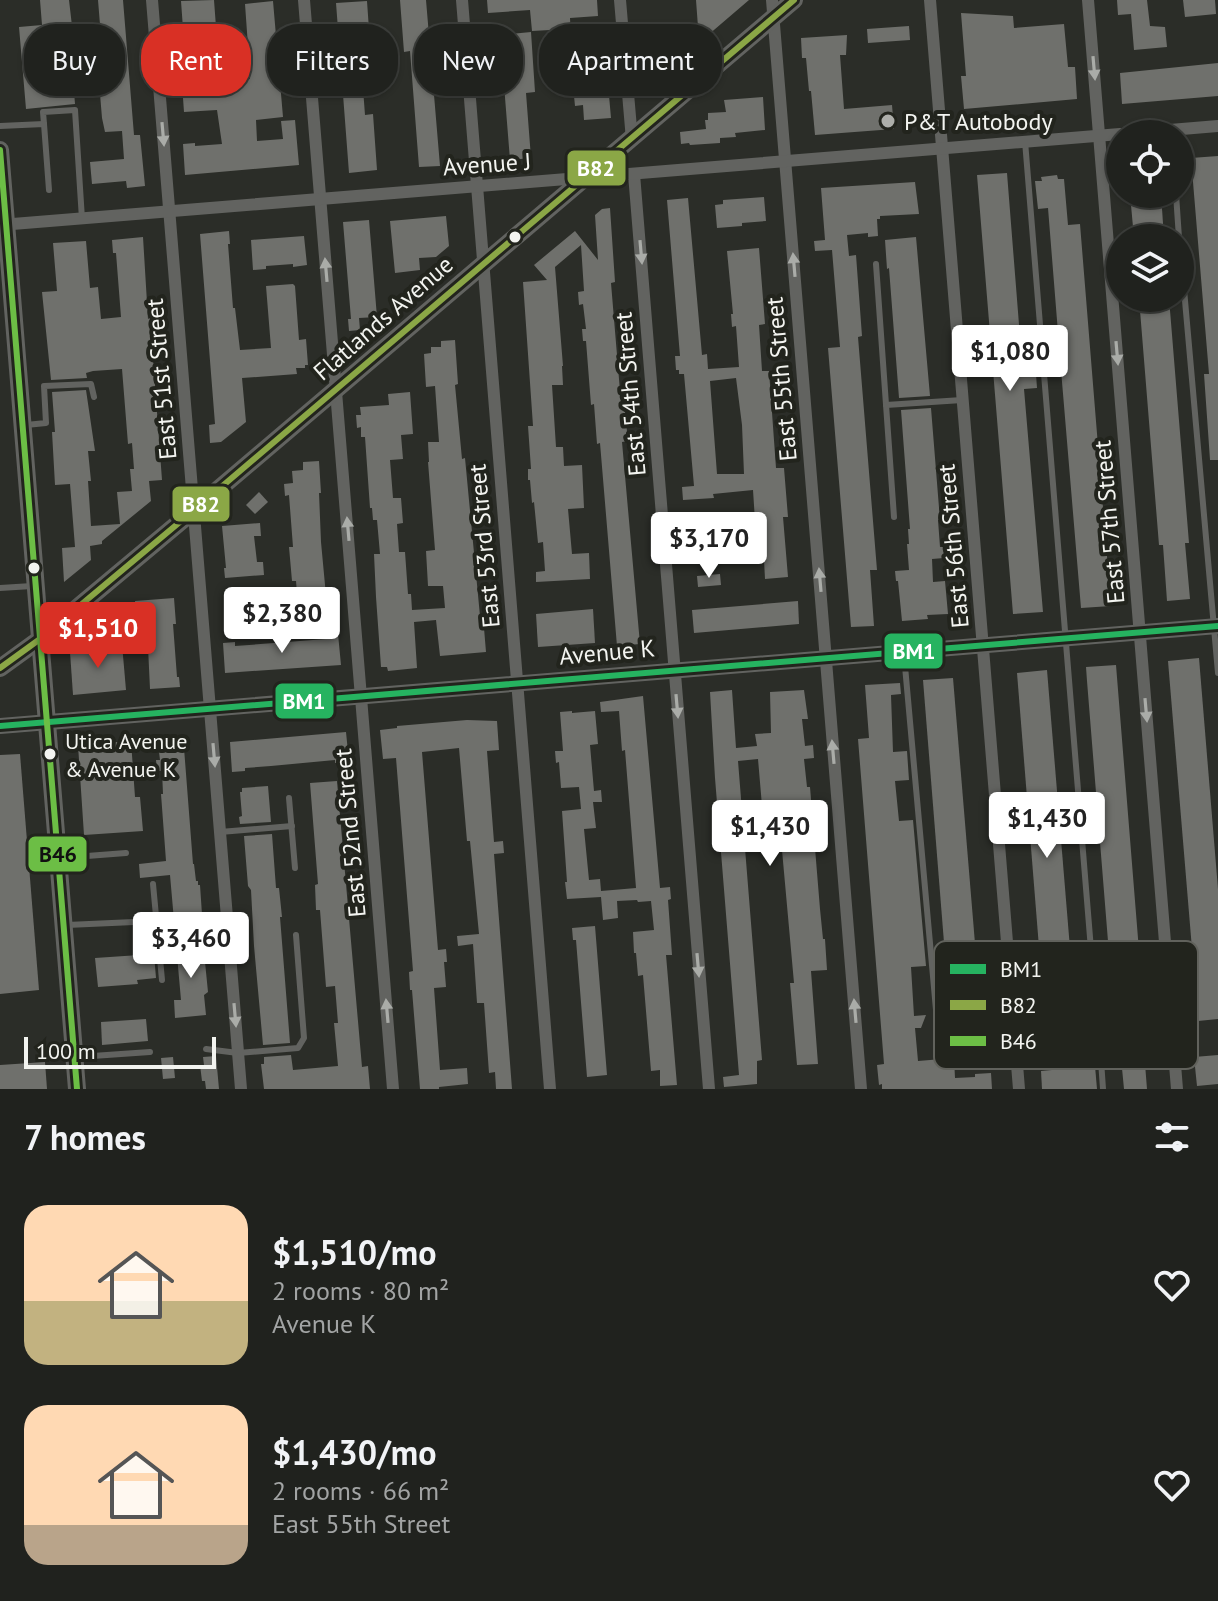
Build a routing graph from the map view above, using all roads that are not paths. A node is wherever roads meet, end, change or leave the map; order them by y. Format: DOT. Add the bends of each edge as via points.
graph roads {
  1 [pos="152,0"];
  2 [pos="304,0"];
  3 [pos="462,0"];
  4 [pos="620,0"];
  5 [pos="794,0"];
  6 [pos="930,0"];
  7 [pos="1088,0"];
  8 [pos="773,9"];
  9 [pos="44,124"];
  10 [pos="0,126"];
  11 [pos="1218,126"];
  12 [pos="1194,129"];
  13 [pos="1106,135"];
  14 [pos="1099,136"];
  15 [pos="632,140"];
  16 [pos="1025,141"];
  17 [pos="942,148"];
  18 [pos="0,150"];
  19 [pos="785,161"];
  20 [pos="634,174"];
  21 [pos="584,178"];
  22 [pos="477,186"];
  23 [pos="49,190"];
  24 [pos="320,199"];
  25 [pos="169,212"];
  26 [pos="82,219"];
  27 [pos="3,225"];
  28 [pos="484,264"];
  29 [pos="876,264"];
  30 [pos="1186,312"];
  31 [pos="336,390"];
  32 [pos="94,397"];
  33 [pos="963,399"];
  34 [pos="886,405"];
  35 [pos="22,425"];
  36 [pos="193,511"];
  37 [pos="894,517"];
  38 [pos="36,586"];
  39 [pos="0,588"];
  40 [pos="1216,626"];
  41 [pos="1140,632"];
  42 [pos="40,639"];
  43 [pos="1065,639"];
  44 [pos="983,645"];
  45 [pos="904,652"];
  46 [pos="826,658"];
  47 [pos="0,668"];
  48 [pos="674,670"];
  49 [pos="1218,673"];
  50 [pos="517,684"];
  51 [pos="361,696"];
  52 [pos="210,708"];
  53 [pos="47,723"];
  54 [pos="0,726"];
  55 [pos="289,798"];
  56 [pos="292,826"];
  57 [pos="220,832"];
  58 [pos="126,853"];
  59 [pos="58,858"];
  60 [pos="295,868"];
  61 [pos="153,884"];
  62 [pos="134,922"];
  63 [pos="64,926"];
  64 [pos="228,933"];
  65 [pos="296,935"];
  66 [pos="158,940"];
  67 [pos="1007,941"];
  68 [pos="1090,941"];
  69 [pos="1165,941"];
  70 [pos="162,980"];
  71 [pos="934,987"];
  72 [pos="206,1049"];
  73 [pos="150,1052"];
  74 [pos="238,1053"];
  75 [pos="74,1057"];
  76 [pos="1017,1069"];
  77 [pos="1102,1069"];
  78 [pos="1175,1069"];
  79 [pos="77,1089"];
  80 [pos="241,1089"];
  81 [pos="393,1089"];
  82 [pos="550,1089"];
  83 [pos="709,1089"];
  84 [pos="861,1089"];
  85 [pos="1019,1089"];
  86 [pos="1103,1089"];
  87 [pos="1177,1089"];
  1 -- 25 [label="street, East 51st Street, one-way"];
  2 -- 24 [label="street, East 52nd Street"];
  3 -- 22 [label="street, East 53rd Street"];
  4 -- 15 [label="street"];
  5 -- 8 [label="main road, Flatlands Avenue"];
  6 -- 17 [label="street, East 56th Street"];
  7 -- 14 [label="street, East 57th Street, one-way"];
  8 -- 15 [label="main road, Flatlands Avenue"];
  8 -- 19 [label="street, East 55th Street"];
  9 -- 10 [label="lane"];
  9 -- 23 [label="lane"];
  9 -- 26 [label="lane" via="43,112 75,110"];
  11 -- 12 [label="street, Avenue J"];
  13 -- 14 [label="street, Avenue J"];
  14 -- 16 [label="street, Avenue J"];
  14 -- 41 [label="street, East 57th Street, one-way"];
  15 -- 21 [label="main road, Flatlands Avenue"];
  16 -- 17 [label="street, Avenue J"];
  16 -- 43 [label="lane"];
  17 -- 19 [label="street, Avenue J"];
  17 -- 33 [label="street, East 56th Street"];
  18 -- 27 [label="main road"];
  19 -- 20 [label="street, Avenue J"];
  46 -- 19 [label="street, East 55th Street, one-way"];
  20 -- 21 [label="street, Avenue J"];
  20 -- 48 [label="street, East 54th Street, one-way"];
  21 -- 22 [label="street, Avenue J"];
  21 -- 28 [label="main road, Flatlands Avenue"];
  22 -- 24 [label="street, Avenue J"];
  22 -- 28 [label="street, East 53rd Street"];
  24 -- 25 [label="street, Avenue J"];
  31 -- 24 [label="street, East 52nd Street, one-way"];
  25 -- 26 [label="street, Avenue J"];
  25 -- 36 [label="street, East 51st Street"];
  26 -- 27 [label="street, Avenue J"];
  27 -- 35 [label="main road" via="25,388"];
  28 -- 31 [label="main road, Flatlands Avenue"];
  28 -- 50 [label="street, East 53rd Street"];
  29 -- 34 [label="lane"];
  30 -- 40 [label="lane"];
  31 -- 36 [label="main road, Flatlands Avenue"];
  51 -- 31 [label="street, East 52nd Street, one-way"];
  32 -- 35 [label="lane" via="91,384 42,387 46,423"];
  33 -- 34 [label="lane"];
  33 -- 44 [label="street, East 56th Street"];
  34 -- 37 [label="lane"];
  35 -- 38 [label="main road"];
  36 -- 42 [label="main road, Flatlands Avenue"];
  36 -- 52 [label="street, East 51st Street"];
  38 -- 39 [label="lane"];
  38 -- 42 [label="main road"];
  40 -- 41 [label="street, Avenue K"];
  40 -- 49 [label="lane"];
  41 -- 43 [label="street, Avenue K"];
  41 -- 69 [label="street, East 57th Street, one-way"];
  42 -- 47 [label="main road, Flatlands Avenue"];
  42 -- 53 [label="main road"];
  43 -- 44 [label="street, Avenue K"];
  43 -- 68 [label="lane"];
  44 -- 45 [label="street, Avenue K"];
  44 -- 67 [label="street, East 56th Street"];
  45 -- 46 [label="street, Avenue K"];
  45 -- 71 [label="lane"];
  46 -- 48 [label="street, Avenue K"];
  84 -- 46 [label="street, East 55th Street, one-way"];
  48 -- 50 [label="street, Avenue K"];
  48 -- 83 [label="street, East 54th Street, one-way"];
  50 -- 51 [label="street, Avenue K"];
  50 -- 82 [label="street, East 53rd Street"];
  51 -- 52 [label="street, Avenue K"];
  81 -- 51 [label="street, East 52nd Street, one-way"];
  52 -- 53 [label="street, Avenue K"];
  52 -- 57 [label="street, East 51st Street, one-way"];
  53 -- 54 [label="street, Avenue K"];
  53 -- 59 [label="main road"];
  55 -- 56 [label="lane"];
  56 -- 57 [label="lane"];
  56 -- 60 [label="lane"];
  57 -- 64 [label="street, East 51st Street"];
  58 -- 59 [label="lane"];
  59 -- 63 [label="main road"];
  61 -- 66 [label="lane"];
  62 -- 63 [label="lane"];
  63 -- 75 [label="main road"];
  64 -- 66 [label="lane"];
  64 -- 74 [label="street, East 51st Street, one-way"];
  65 -- 74 [label="lane" via="302,1044"];
  66 -- 70 [label="lane"];
  72 -- 74 [label="lane"];
  73 -- 75 [label="lane"];
  74 -- 80 [label="street, East 51st Street"];
  75 -- 79 [label="main road"];
  76 -- 85 [label="street, East 56th Street"];
  77 -- 86 [label="lane"];
  78 -- 87 [label="street, East 57th Street, one-way"];
}
